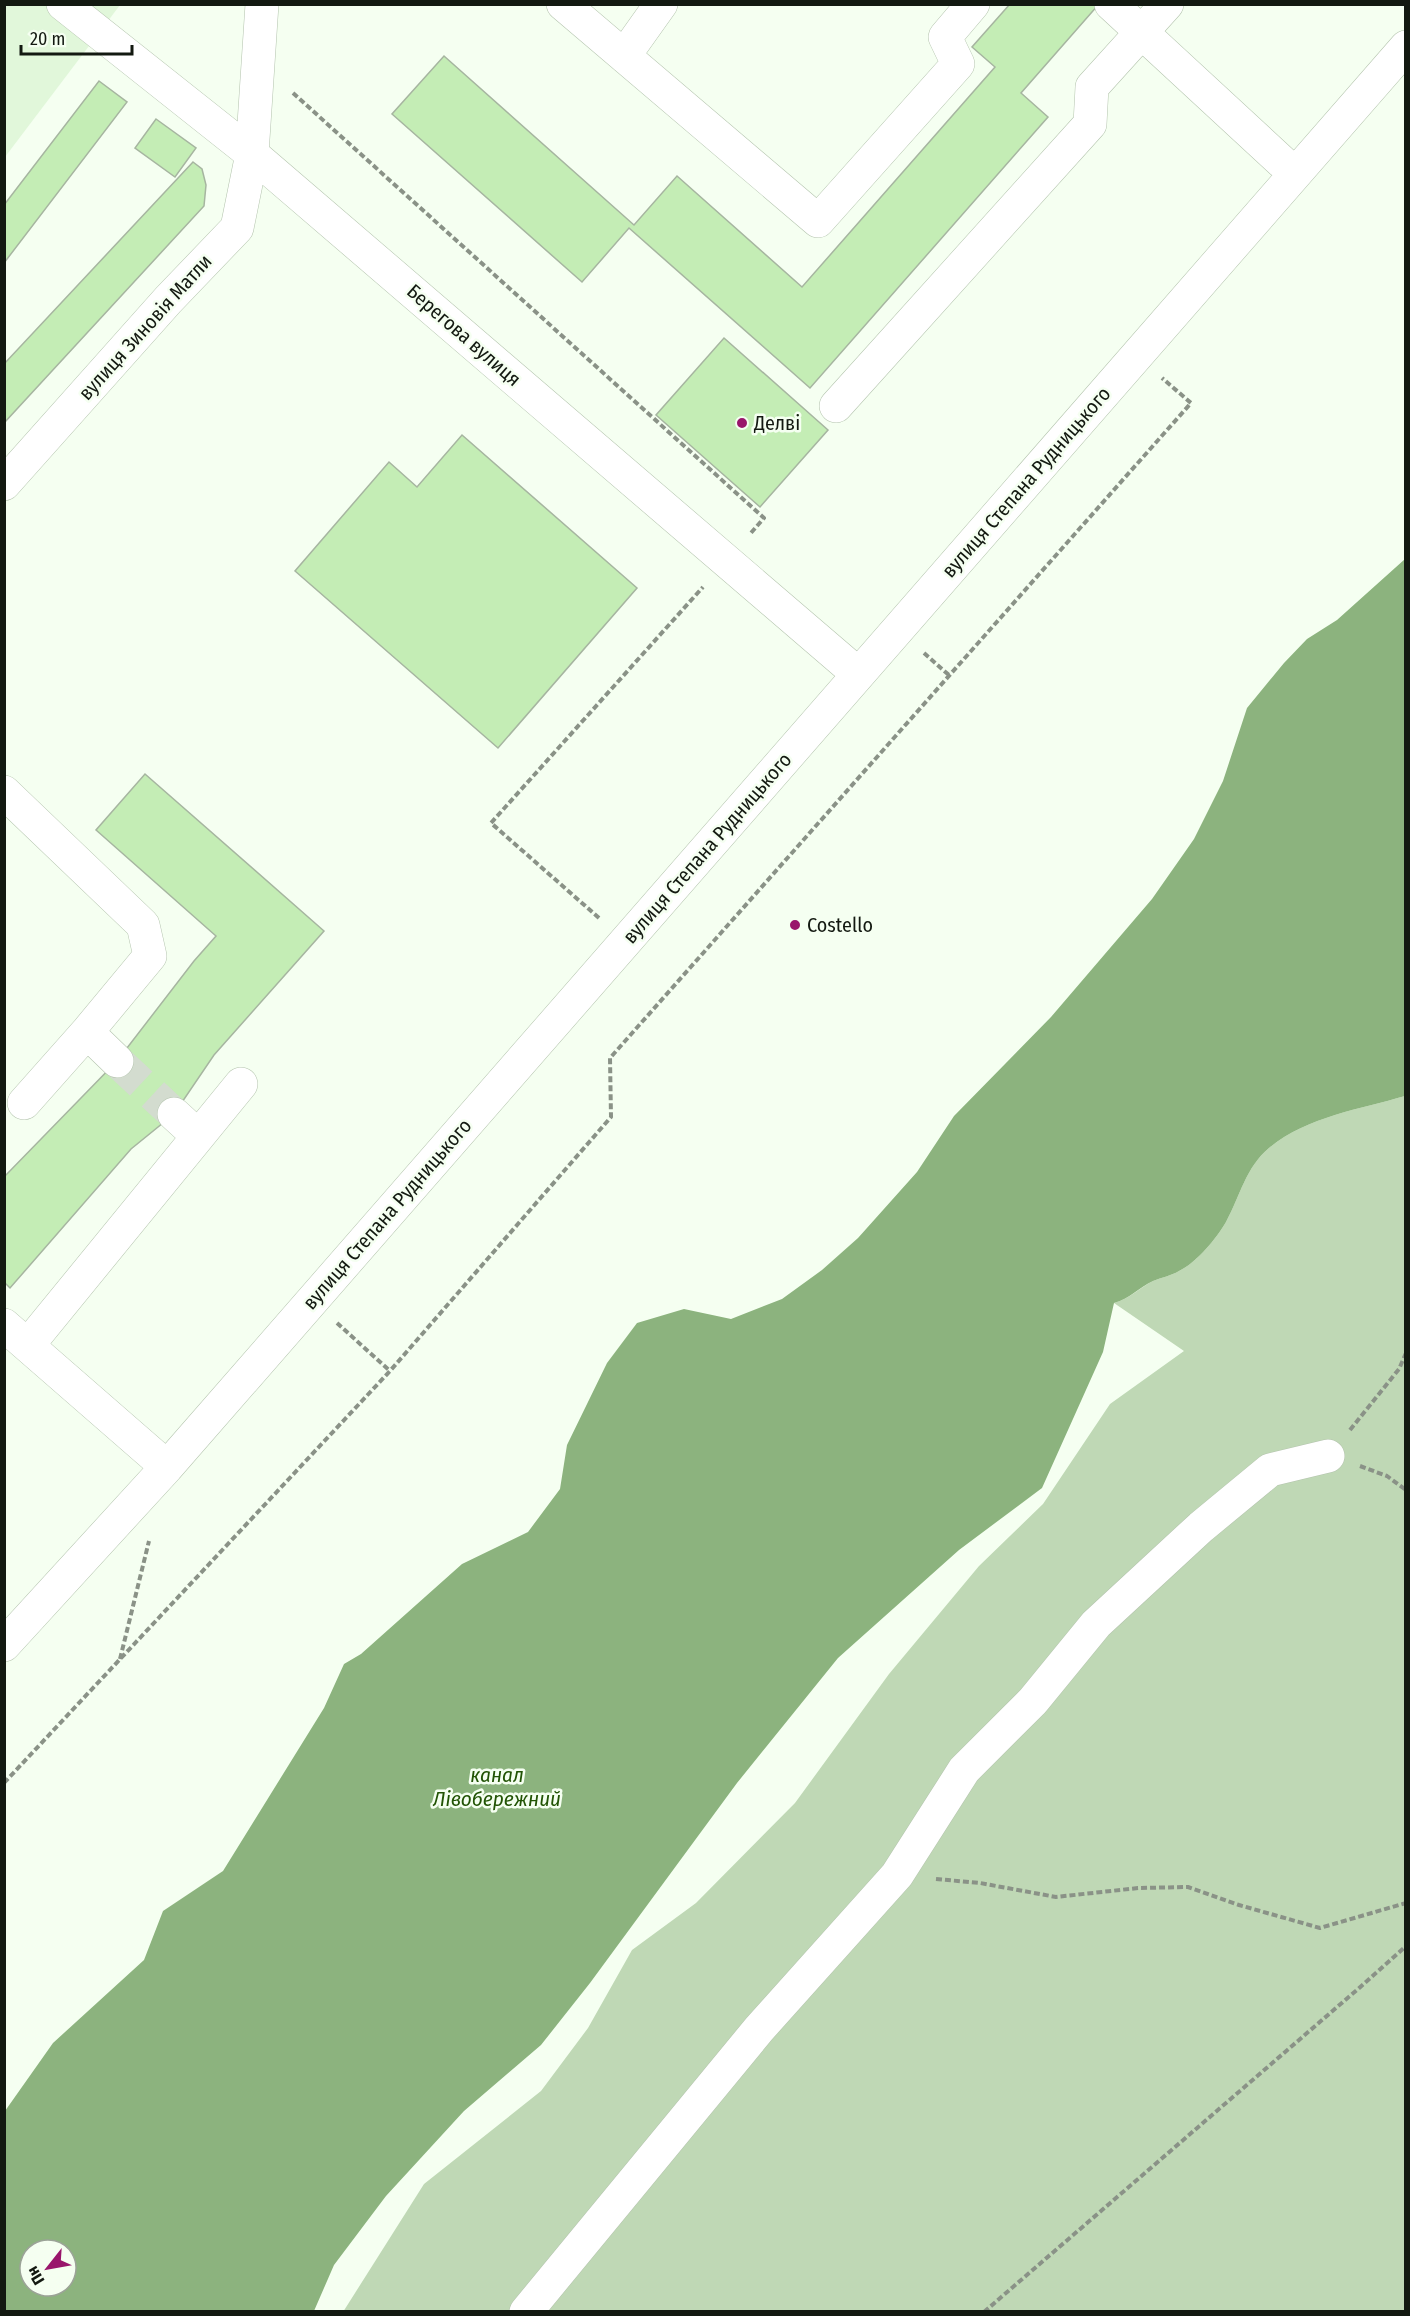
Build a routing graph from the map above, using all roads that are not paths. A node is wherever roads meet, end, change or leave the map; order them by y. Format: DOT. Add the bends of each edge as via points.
graph roads {
  1 [pos="63,4"];
  2 [pos="262,4"];
  3 [pos="563,4"];
  4 [pos="661,4"];
  5 [pos="974,4"];
  6 [pos="1111,4"];
  7 [pos="1167,4"];
  8 [pos="1141,33"];
  9 [pos="1406,48"];
  10 [pos="624,56"];
  11 [pos="252,154"];
  12 [pos="1295,174"];
  13 [pos="836,406"];
  14 [pos="4,484"];
  15 [pos="858,674"];
  16 [pos="4,792"];
  17 [pos="87,1032"];
  18 [pos="117,1060"];
  19 [pos="241,1084"];
  20 [pos="24,1103"];
  21 [pos="174,1114"];
  22 [pos="198,1136"];
  23 [pos="16,1335"];
  24 [pos="1328,1456"];
  25 [pos="167,1467"];
  26 [pos="4,1645"];
  27 [pos="526,2312"];
  1 -- 11 [label="street, Берегова вулиця"];
  2 -- 11 [label="street, вулиця Зиновія Матли"];
  3 -- 10 [label="street"];
  4 -- 10 [label="street"];
  5 -- 10 [label="street" via="945,37 958,64 818,221"];
  6 -- 8 [label="street"];
  7 -- 8 [label="street"];
  8 -- 12 [label="street"];
  8 -- 13 [label="street" via="1092,87 1090,124"];
  9 -- 12 [label="street, вулиця Степана Рудницького"];
  11 -- 14 [label="street, вулиця Зиновія Матли" via="237,228"];
  11 -- 15 [label="street, Берегова вулиця"];
  12 -- 15 [label="street, вулиця Степана Рудницького"];
  15 -- 25 [label="street, вулиця Степана Рудницького"];
  16 -- 17 [label="street" via="143,925 150,956"];
  17 -- 18 [label="street"];
  17 -- 20 [label="street"];
  19 -- 22 [label="street"];
  21 -- 22 [label="street"];
  22 -- 23 [label="street"];
  23 -- 25 [label="street"];
  24 -- 27 [label="street" via="1270,1470 1201,1527 1096,1624 1033,1701 964,1770 897,1875 759,2029"];
  25 -- 26 [label="street, вулиця Степана Рудницького"];
}
